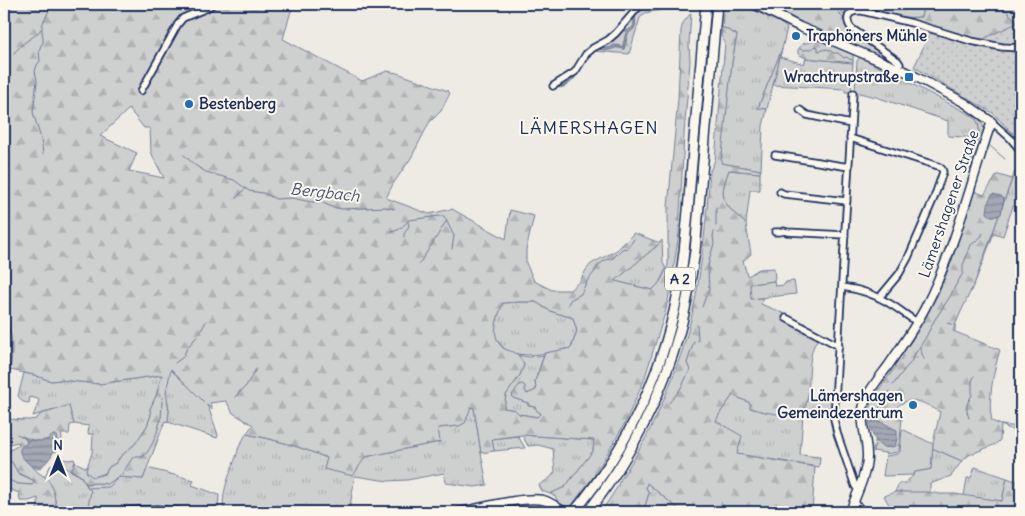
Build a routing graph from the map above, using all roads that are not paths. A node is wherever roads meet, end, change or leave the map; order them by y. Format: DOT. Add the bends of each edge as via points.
graph roads {
  1 [pos="213,4"];
  2 [pos="641,4"];
  3 [pos="706,4"];
  4 [pos="717,4"];
  5 [pos="754,4"];
  6 [pos="1021,48"];
  7 [pos="899,68"];
  8 [pos="553,86"];
  9 [pos="141,91"];
  10 [pos="853,93"];
  11 [pos="800,110"];
  12 [pos="992,122"];
  13 [pos="851,124"];
  14 [pos="850,138"];
  15 [pos="1021,151"];
  16 [pos="776,155"];
  17 [pos="849,166"];
  18 [pos="780,192"];
  19 [pos="847,201"];
  20 [pos="775,232"];
  21 [pos="845,235"];
  22 [pos="842,287"];
  23 [pos="879,298"];
  24 [pos="786,318"];
  25 [pos="918,322"];
  26 [pos="839,346"];
  27 [pos="858,489"];
  28 [pos="853,504"];
  29 [pos="120,512"];
  30 [pos="178,512"];
  31 [pos="460,512"];
  32 [pos="564,512"];
  33 [pos="574,512"];
  34 [pos="588,512"];
  35 [pos="850,512"];
  36 [pos="862,512"];
  1 -- 9 [label="street" via="183,18 178,24"];
  2 -- 8 [label="street" via="616,33 586,54 575,72"];
  3 -- 33 [label="highway, A 2" via="683,259 670,325 653,378 628,433"];
  4 -- 34 [label="highway, A 2" via="695,251 680,330 657,396 639,434 622,465"];
  5 -- 7 [label="main road"];
  6 -- 7 [label="street" via="970,41 862,11 850,14 847,19 851,28 898,61"];
  7 -- 12 [label="main road" via="965,103"];
  10 -- 13 [label="street"];
  11 -- 13 [label="street" via="806,115"];
  12 -- 15 [label="street"];
  12 -- 25 [label="main road, Lämershagener Straße" via="944,266"];
  13 -- 14 [label="street"];
  14 -- 17 [label="street"];
  14 -- 23 [label="street" via="938,166 943,172 908,258"];
  16 -- 17 [label="street"];
  17 -- 19 [label="street"];
  18 -- 19 [label="street"];
  19 -- 21 [label="street"];
  20 -- 21 [label="street" via="784,229 787,232"];
  21 -- 22 [label="street"];
  22 -- 23 [label="street"];
  22 -- 26 [label="street"];
  23 -- 25 [label="street"];
  24 -- 26 [label="street"];
  25 -- 27 [label="main road, Lämershagener Straße" via="865,401 862,419 867,458"];
  26 -- 27 [label="street" via="835,426"];
  27 -- 28 [label="main road, Lämershagener Straße"];
  28 -- 35 [label="main road, Lämershagener Straße"];
  28 -- 36 [label="street"];
  29 -- 30 [label="main road"];
  31 -- 32 [label="main road" via="528,500 546,501"];
}
